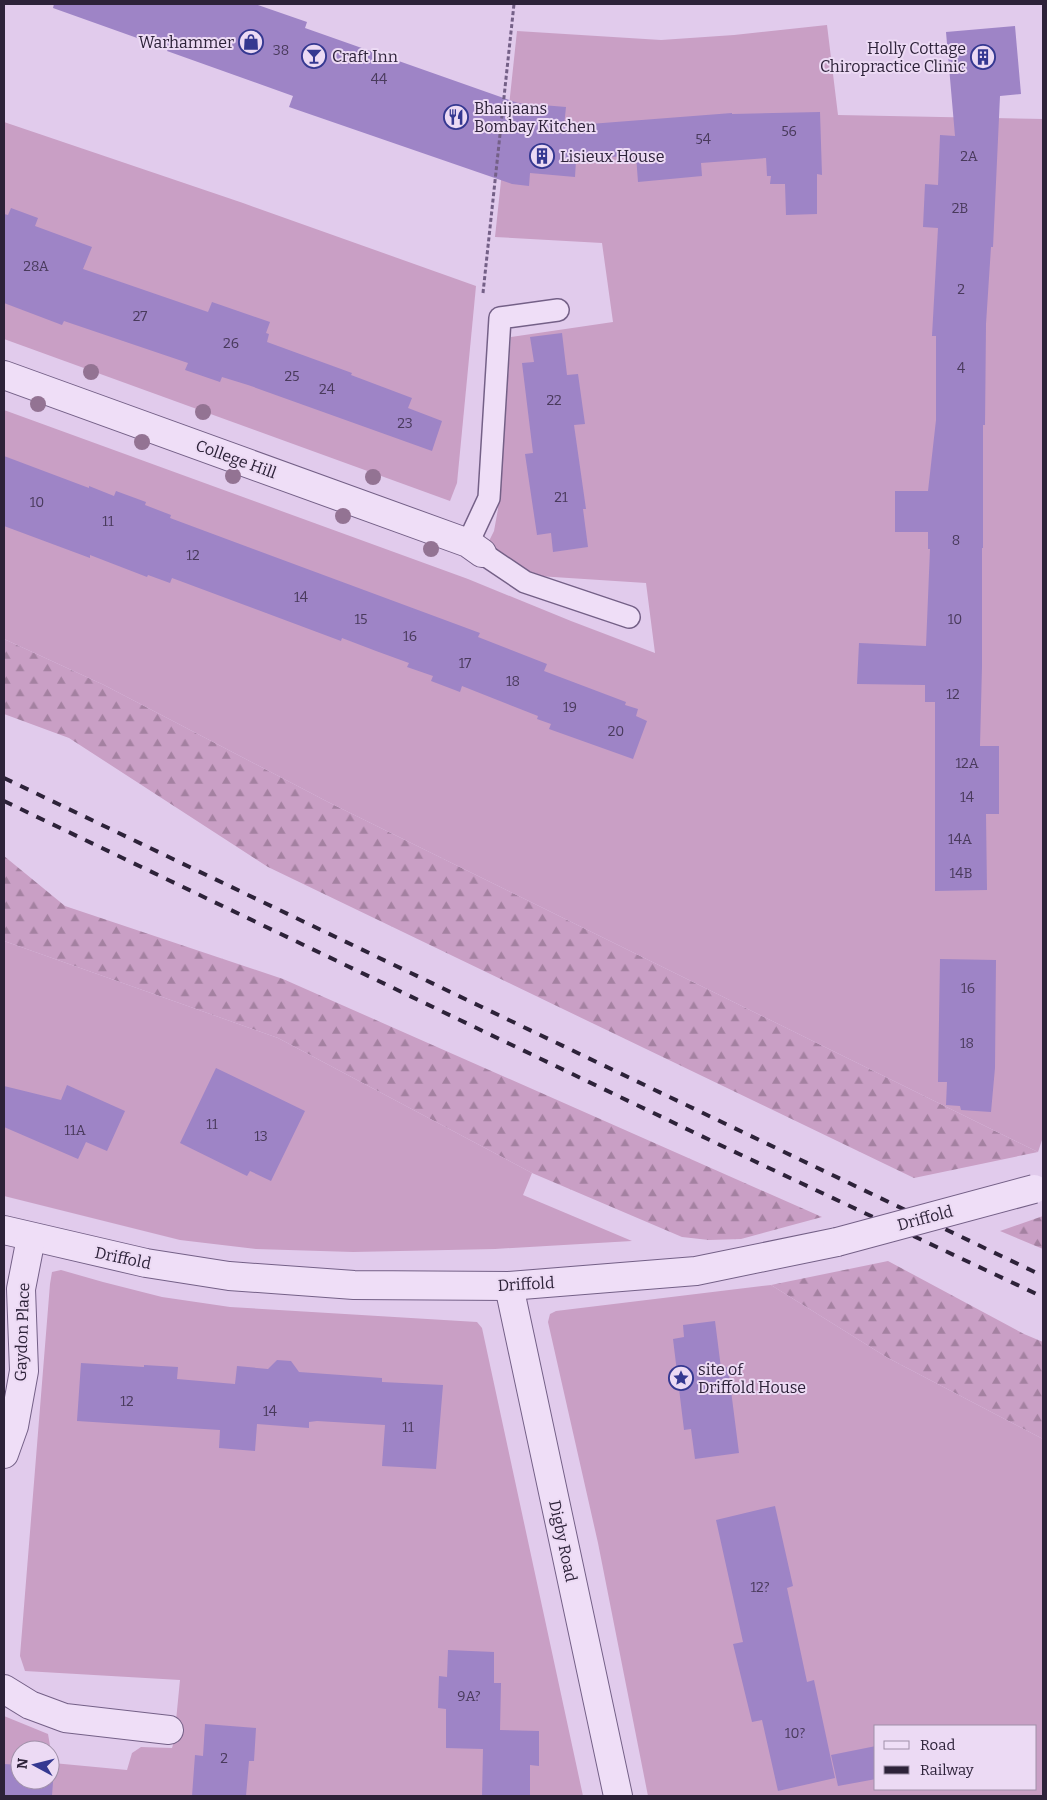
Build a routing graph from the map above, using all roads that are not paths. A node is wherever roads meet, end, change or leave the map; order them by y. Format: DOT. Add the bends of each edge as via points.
graph roads {
  1 [pos="558,310"];
  2 [pos="4,375"];
  3 [pos="475,548"];
  4 [pos="629,617"];
  5 [pos="1039,1188"];
  6 [pos="4,1230"];
  7 [pos="32,1238"];
  8 [pos="509,1286"];
  9 [pos="4,1454"];
  10 [pos="4,1689"];
  11 [pos="169,1730"];
  12 [pos="618,1796"];
  1 -- 3 [label="lane" via="500,318 489,498"];
  2 -- 3 [label="street, College Hill"];
  3 -- 4 [label="lane, College Hill" via="525,582"];
  5 -- 8 [label="street, Driffold, bridge" via="837,1242 696,1271"];
  6 -- 7 [label="street, Driffold"];
  7 -- 8 [label="street, Driffold" via="146,1263 230,1276 354,1285"];
  7 -- 9 [label="street, Gaydon Place" via="21,1289 24,1371 14,1426"];
  8 -- 12 [label="street, Digby Road"];
  10 -- 11 [label="street" via="30,1705 65,1718"];
}
